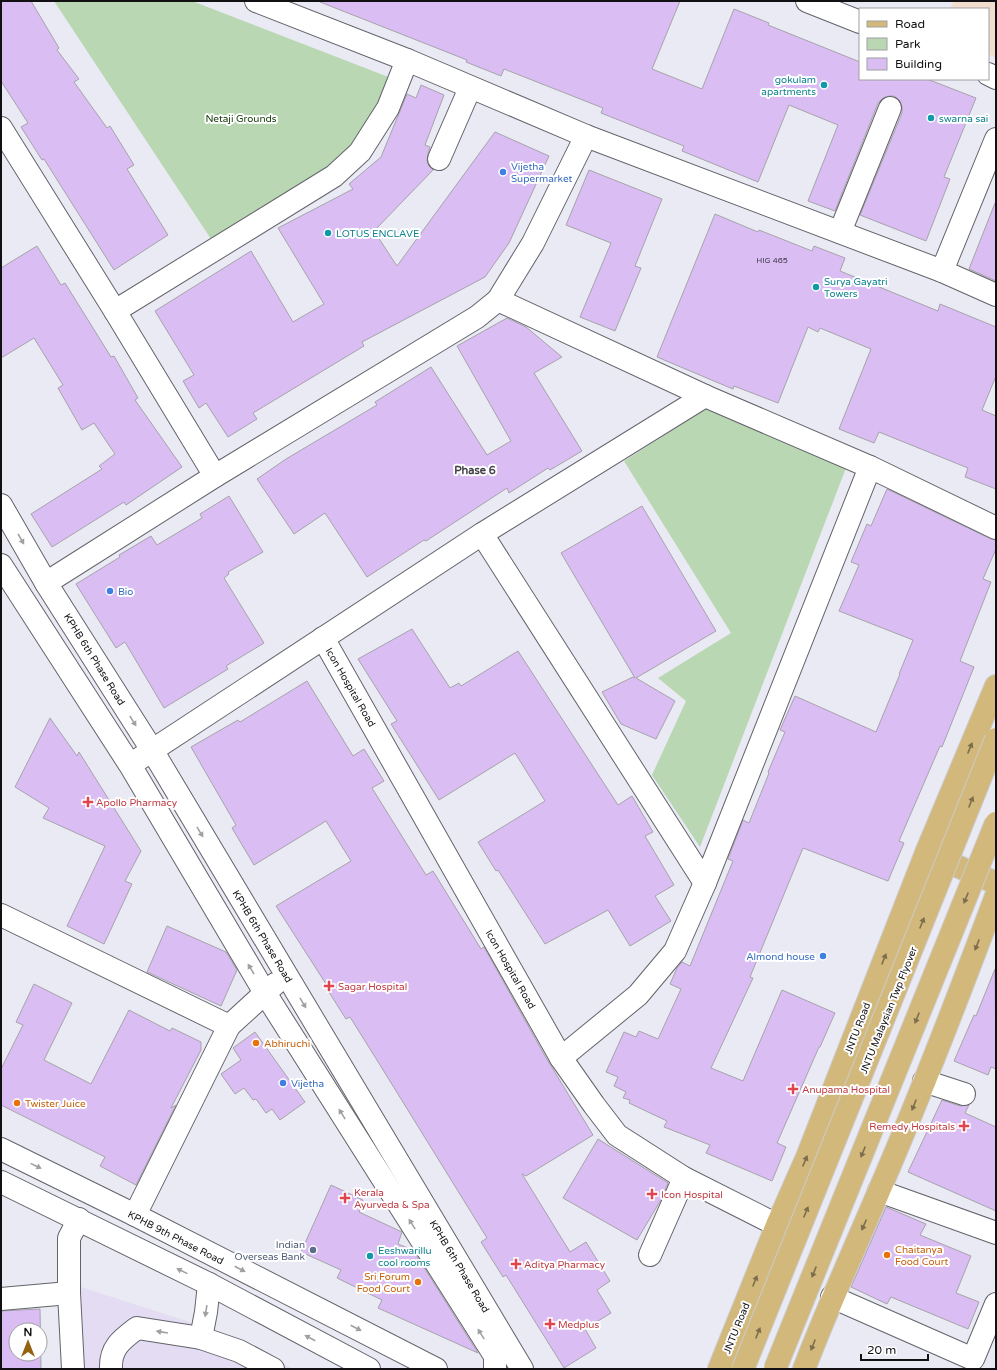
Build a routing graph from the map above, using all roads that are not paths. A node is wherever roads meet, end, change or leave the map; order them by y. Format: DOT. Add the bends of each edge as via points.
graph roads {
  1 [pos="807,1"];
  2 [pos="267,3"];
  3 [pos="859,22"];
  4 [pos="407,60"];
  5 [pos="470,88"];
  6 [pos="890,108"];
  7 [pos="1,128"];
  8 [pos="586,136"];
  9 [pos="996,139"];
  10 [pos="439,159"];
  11 [pos="840,232"];
  12 [pos="942,271"];
  13 [pos="996,295"];
  14 [pos="498,300"];
  15 [pos="115,311"];
  16 [pos="705,396"];
  17 [pos="870,467"];
  18 [pos="215,476"];
  19 [pos="1,505"];
  20 [pos="996,528"];
  21 [pos="482,534"];
  22 [pos="1,565"];
  23 [pos="46,583"];
  24 [pos="323,638"];
  25 [pos="996,686"];
  26 [pos="996,739"];
  27 [pos="152,750"];
  28 [pos="130,765"];
  29 [pos="996,823"];
  30 [pos="926,853"];
  31 [pos="705,883"];
  32 [pos="996,883"];
  33 [pos="996,896"];
  34 [pos="1,914"];
  35 [pos="286,975"];
  36 [pos="265,993"];
  37 [pos="229,1026"];
  38 [pos="561,1058"];
  39 [pos="924,1081"];
  40 [pos="964,1094"];
  41 [pos="1,1149"];
  42 [pos="684,1178"];
  43 [pos="1,1182"];
  44 [pos="879,1191"];
  45 [pos="135,1215"];
  46 [pos="79,1220"];
  47 [pos="777,1225"];
  48 [pos="996,1233"];
  49 [pos="650,1255"];
  50 [pos="209,1284"];
  51 [pos="69,1293"];
  52 [pos="832,1297"];
  53 [pos="1,1299"];
  54 [pos="996,1304"];
  55 [pos="201,1338"];
  56 [pos="72,1369"];
  57 [pos="111,1369"];
  58 [pos="272,1369"];
  59 [pos="369,1369"];
  60 [pos="436,1369"];
  61 [pos="495,1369"];
  62 [pos="522,1369"];
  63 [pos="719,1369"];
  64 [pos="743,1369"];
  65 [pos="775,1369"];
  66 [pos="804,1369"];
  1 -- 3 [label="street"];
  2 -- 4 [label="street"];
  4 -- 5 [label="street"];
  4 -- 15 [label="street" via="388,108 360,152 334,176"];
  5 -- 8 [label="street"];
  5 -- 10 [label="street"];
  6 -- 11 [label="street"];
  7 -- 15 [label="street"];
  8 -- 11 [label="street"];
  8 -- 14 [label="street" via="533,243"];
  9 -- 12 [label="street"];
  11 -- 12 [label="street"];
  12 -- 13 [label="street"];
  14 -- 16 [label="street"];
  14 -- 18 [label="street" via="478,317"];
  15 -- 18 [label="street"];
  16 -- 17 [label="street"];
  16 -- 21 [label="street"];
  17 -- 20 [label="street"];
  17 -- 31 [label="street"];
  18 -- 23 [label="street"];
  19 -- 23 [label="street, KPHB 6th Phase Road, one-way"];
  21 -- 24 [label="street"];
  21 -- 31 [label="street"];
  22 -- 28 [label="street, KPHB 6th Phase Road"];
  23 -- 27 [label="street, KPHB 6th Phase Road, one-way"];
  24 -- 27 [label="street"];
  24 -- 38 [label="street, Icon Hospital Road"];
  30 -- 25 [label="main road, JNTU Road, one-way"];
  64 -- 26 [label="main road, JNTU Malaysian Twp Flyover, one-way, bridge"];
  27 -- 28 [label="street"];
  27 -- 35 [label="street, KPHB 6th Phase Road, one-way"];
  36 -- 28 [label="street, KPHB 6th Phase Road, one-way"];
  29 -- 65 [label="main road, one-way, bridge"];
  30 -- 32 [label="main road"];
  47 -- 30 [label="main road, JNTU Road, one-way" via="807,1157"];
  31 -- 38 [label="street" via="675,951 638,995"];
  33 -- 39 [label="main road, one-way"];
  34 -- 37 [label="street"];
  35 -- 36 [label="street"];
  35 -- 62 [label="street, KPHB 6th Phase Road, one-way"];
  36 -- 37 [label="street"];
  61 -- 36 [label="street, KPHB 6th Phase Road, one-way" via="495,1356"];
  37 -- 45 [label="street"];
  38 -- 42 [label="street, Icon Hospital Road" via="617,1135"];
  39 -- 40 [label="street"];
  39 -- 44 [label="main road, one-way"];
  41 -- 45 [label="street, KPHB 9th Phase Road, one-way"];
  42 -- 47 [label="street, Icon Hospital Road"];
  42 -- 49 [label="street"];
  43 -- 46 [label="street"];
  44 -- 48 [label="street"];
  44 -- 52 [label="main road, one-way"];
  45 -- 60 [label="street, KPHB 9th Phase Road, one-way"];
  50 -- 46 [label="street, one-way"];
  46 -- 51 [label="street" via="70,1238"];
  63 -- 47 [label="main road, JNTU Road, one-way"];
  50 -- 55 [label="street, one-way"];
  59 -- 50 [label="street, one-way"];
  51 -- 53 [label="street"];
  51 -- 56 [label="street"];
  52 -- 54 [label="street" via="973,1359"];
  52 -- 66 [label="main road, one-way"];
  55 -- 57 [label="street, one-way" via="137,1328 114,1348 110,1361"];
  55 -- 58 [label="street" via="239,1351"];
}
